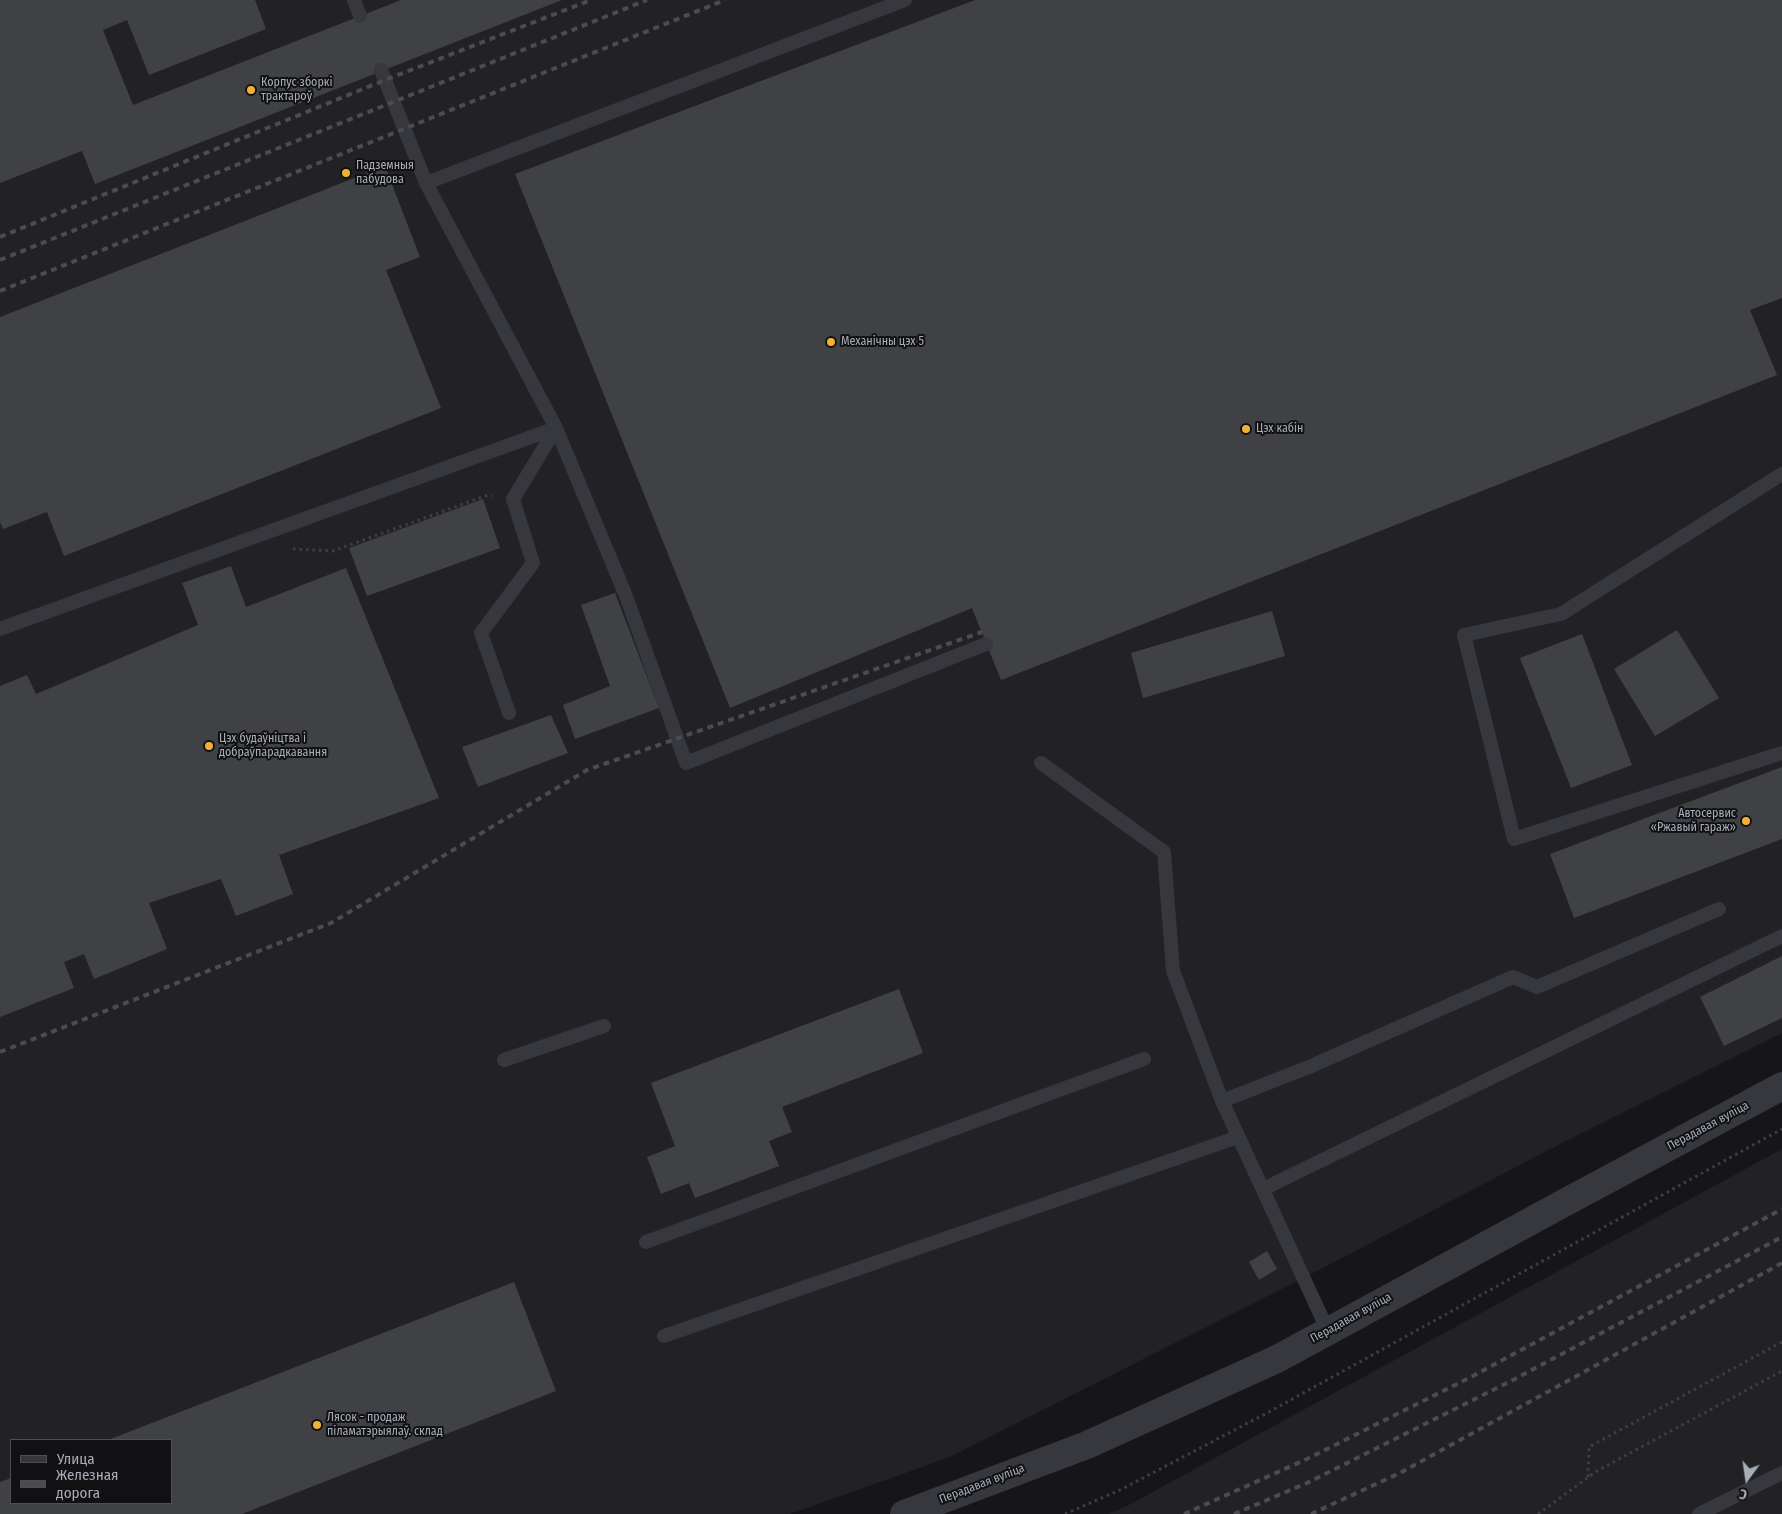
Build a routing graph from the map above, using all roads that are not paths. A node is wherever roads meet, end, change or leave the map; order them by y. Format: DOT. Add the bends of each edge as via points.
graph roads {
  1 [pos="354,0"];
  2 [pos="905,0"];
  3 [pos="881,4"];
  4 [pos="360,16"];
  5 [pos="381,70"];
  6 [pos="426,182"];
  7 [pos="556,428"];
  8 [pos="1782,474"];
  9 [pos="1,624"];
  10 [pos="986,644"];
  11 [pos="509,713"];
  12 [pos="1782,753"];
  13 [pos="1041,763"];
  14 [pos="1719,910"];
  15 [pos="1782,936"];
  16 [pos="604,1026"];
  17 [pos="1144,1059"];
  18 [pos="504,1060"];
  19 [pos="1782,1086"];
  20 [pos="1222,1101"];
  21 [pos="1238,1137"];
  22 [pos="1263,1189"];
  23 [pos="646,1242"];
  24 [pos="1328,1331"];
  25 [pos="664,1336"];
  26 [pos="1782,1473"];
  27 [pos="904,1514"];
  28 [pos="1699,1514"];
  1 -- 4 [label="lane"];
  2 -- 3 [label="lane"];
  3 -- 6 [label="lane"];
  5 -- 6 [label="lane"];
  6 -- 7 [label="lane"];
  7 -- 9 [label="lane"];
  7 -- 10 [label="lane" via="626,596 686,762"];
  7 -- 11 [label="lane" via="513,499 533,563 481,633"];
  8 -- 12 [label="lane" via="1561,614 1464,635 1514,838"];
  13 -- 20 [label="lane" via="1164,852 1173,972"];
  14 -- 20 [label="lane" via="1537,987 1513,977"];
  15 -- 22 [label="lane"];
  16 -- 18 [label="lane"];
  17 -- 23 [label="lane"];
  19 -- 24 [label="street, Перадавая вуліца"];
  20 -- 21 [label="lane"];
  21 -- 22 [label="lane"];
  21 -- 25 [label="lane"];
  22 -- 24 [label="lane"];
  24 -- 27 [label="street, Перадавая вуліца" via="1277,1359 1087,1445"];
  26 -- 28 [label="lane"];
}
